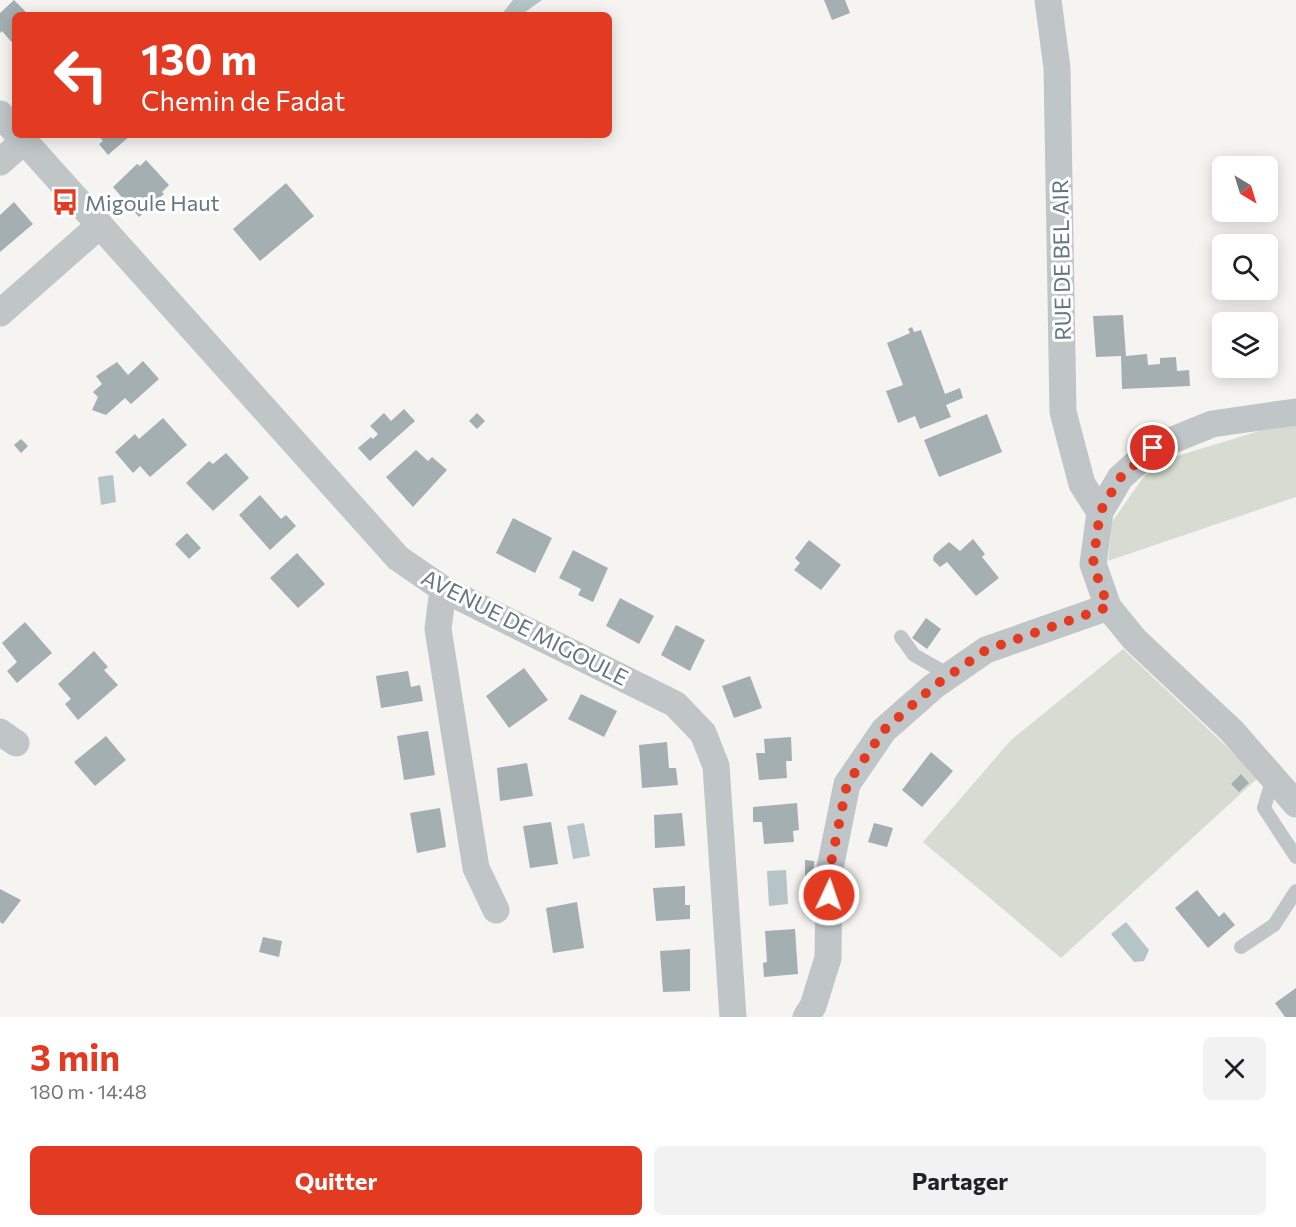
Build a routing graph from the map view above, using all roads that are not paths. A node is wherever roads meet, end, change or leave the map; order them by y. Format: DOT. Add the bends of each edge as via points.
graph roads {
  1 [pos="1048,0"];
  2 [pos="0,114"];
  3 [pos="12,128"];
  4 [pos="18,138"];
  5 [pos="21,138"];
  6 [pos="0,162"];
  7 [pos="100,225"];
  8 [pos="0,314"];
  9 [pos="1296,412"];
  10 [pos="1100,512"];
  11 [pos="443,590"];
  12 [pos="1108,607"];
  13 [pos="901,637"];
  14 [pos="949,675"];
  15 [pos="1273,778"];
  16 [pos="1296,804"];
  17 [pos="1296,857"];
  18 [pos="1296,891"];
  19 [pos="496,909"];
  20 [pos="1241,947"];
  21 [pos="733,1017"];
  22 [pos="806,1017"];
  1 -- 10 [label="street, RUE DE BEL AIR" via="1057,68 1064,412 1082,484"];
  2 -- 3 [label="street, AVENUE DE MIGOULE"];
  4 -- 6 [label="street"];
  5 -- 7 [label="street, AVENUE DE MIGOULE"];
  7 -- 8 [label="street"];
  7 -- 11 [label="street, AVENUE DE MIGOULE" via="398,558"];
  9 -- 10 [label="street" via="1212,424 1153,448 1120,478"];
  10 -- 12 [label="street" via="1093,564"];
  11 -- 19 [label="street" via="438,629 474,856"];
  11 -- 21 [label="street, AVENUE DE MIGOULE" via="675,704 703,734 716,766"];
  12 -- 14 [label="street" via="986,650"];
  12 -- 15 [label="street" via="1136,640 1232,731"];
  13 -- 14 [label="lane" via="914,655"];
  14 -- 22 [label="street" via="884,730 847,784 829,873 828,958"];
  15 -- 16 [label="street"];
  15 -- 17 [label="lane" via="1264,808"];
  18 -- 20 [label="lane" via="1274,925"];
}
